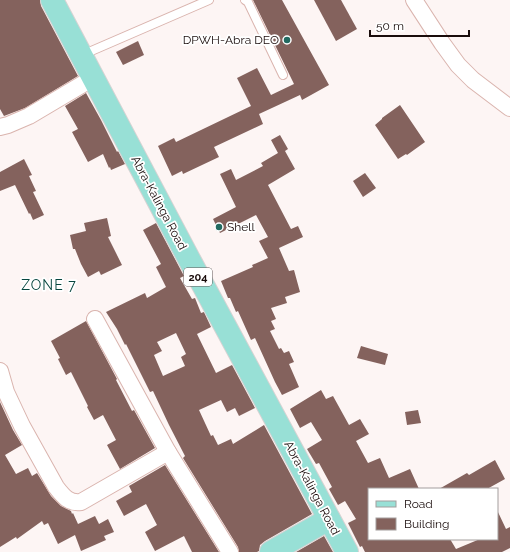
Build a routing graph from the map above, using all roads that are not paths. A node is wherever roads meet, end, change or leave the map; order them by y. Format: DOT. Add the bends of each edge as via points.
graph roads {
  1 [pos="52,0"];
  2 [pos="209,0"];
  3 [pos="245,0"];
  4 [pos="414,0"];
  5 [pos="81,55"];
  6 [pos="282,75"];
  7 [pos="93,78"];
  8 [pos="510,108"];
  9 [pos="0,127"];
  10 [pos="95,320"];
  11 [pos="0,371"];
  12 [pos="168,452"];
  13 [pos="329,520"];
  14 [pos="230,552"];
  15 [pos="271,552"];
  16 [pos="347,552"];
  1 -- 5 [label="main road, Abra-Kalinga Road / 204"];
  2 -- 5 [label="lane"];
  3 -- 6 [label="lane"];
  4 -- 8 [label="street" via="458,66"];
  5 -- 7 [label="main road, Abra-Kalinga Road / 204"];
  7 -- 9 [label="street" via="29,116"];
  7 -- 13 [label="main road, Abra-Kalinga Road / 204"];
  10 -- 12 [label="street"];
  11 -- 12 [label="street" via="6,392 22,426 56,487 72,502 81,502"];
  12 -- 14 [label="street"];
  13 -- 15 [label="main road"];
  13 -- 16 [label="main road, Abra-Kalinga Road / 204"];
}
